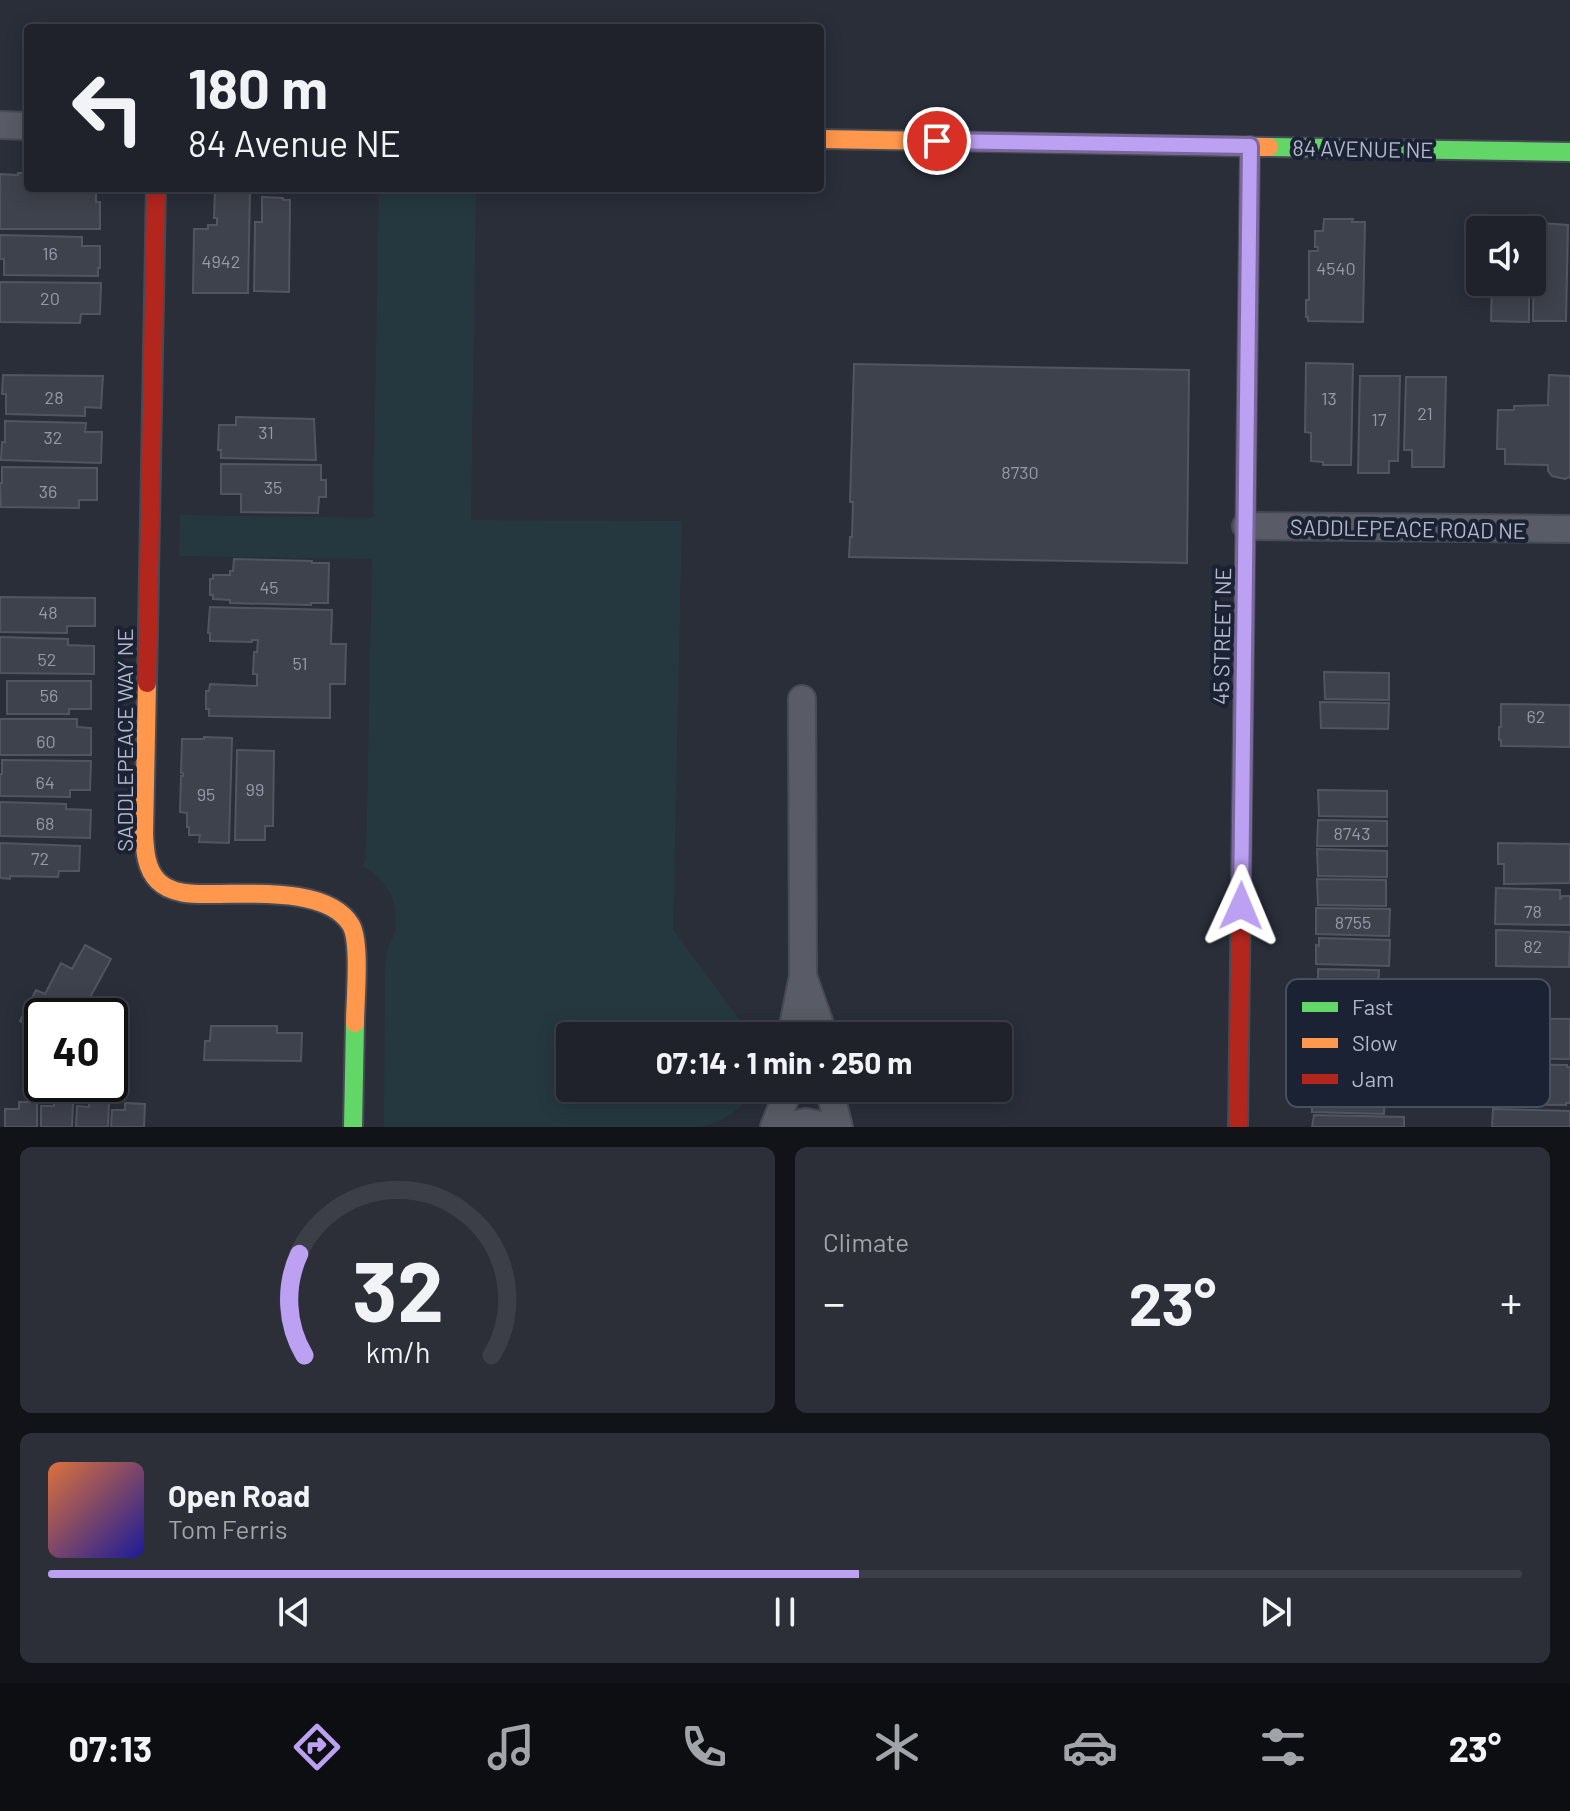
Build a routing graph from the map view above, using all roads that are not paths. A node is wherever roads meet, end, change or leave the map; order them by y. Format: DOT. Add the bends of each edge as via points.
graph roads {
  1 [pos="0,125"];
  2 [pos="24,126"];
  3 [pos="824,139"];
  4 [pos="1250,146"];
  5 [pos="1570,152"];
  6 [pos="156,192"];
  7 [pos="1246,526"];
  8 [pos="1570,529"];
  9 [pos="802,699"];
  10 [pos="803,976"];
  11 [pos="794,1022"];
  12 [pos="819,1022"];
  13 [pos="784,1102"];
  14 [pos="833,1102"];
  15 [pos="353,1127"];
  16 [pos="774,1127"];
  17 [pos="782,1127"];
  18 [pos="830,1127"];
  19 [pos="839,1127"];
  20 [pos="1238,1127"];
  1 -- 2 [label="street"];
  3 -- 4 [label="street, 84 AVENUE NE"];
  4 -- 5 [label="street, 84 AVENUE NE"];
  4 -- 7 [label="street, 45 STREET NE"];
  6 -- 15 [label="street, SADDLEPEACE WAY NE" via="145,852 159,883 174,890 318,900 349,920 356,951"];
  7 -- 8 [label="street, SADDLEPEACE ROAD NE"];
  7 -- 20 [label="street, 45 STREET NE"];
  9 -- 10 [label="street"];
  10 -- 11 [label="street"];
  10 -- 12 [label="street"];
  13 -- 16 [label="street"];
  14 -- 19 [label="street"];
  17 -- 18 [label="street" via="806,1122"];
}
